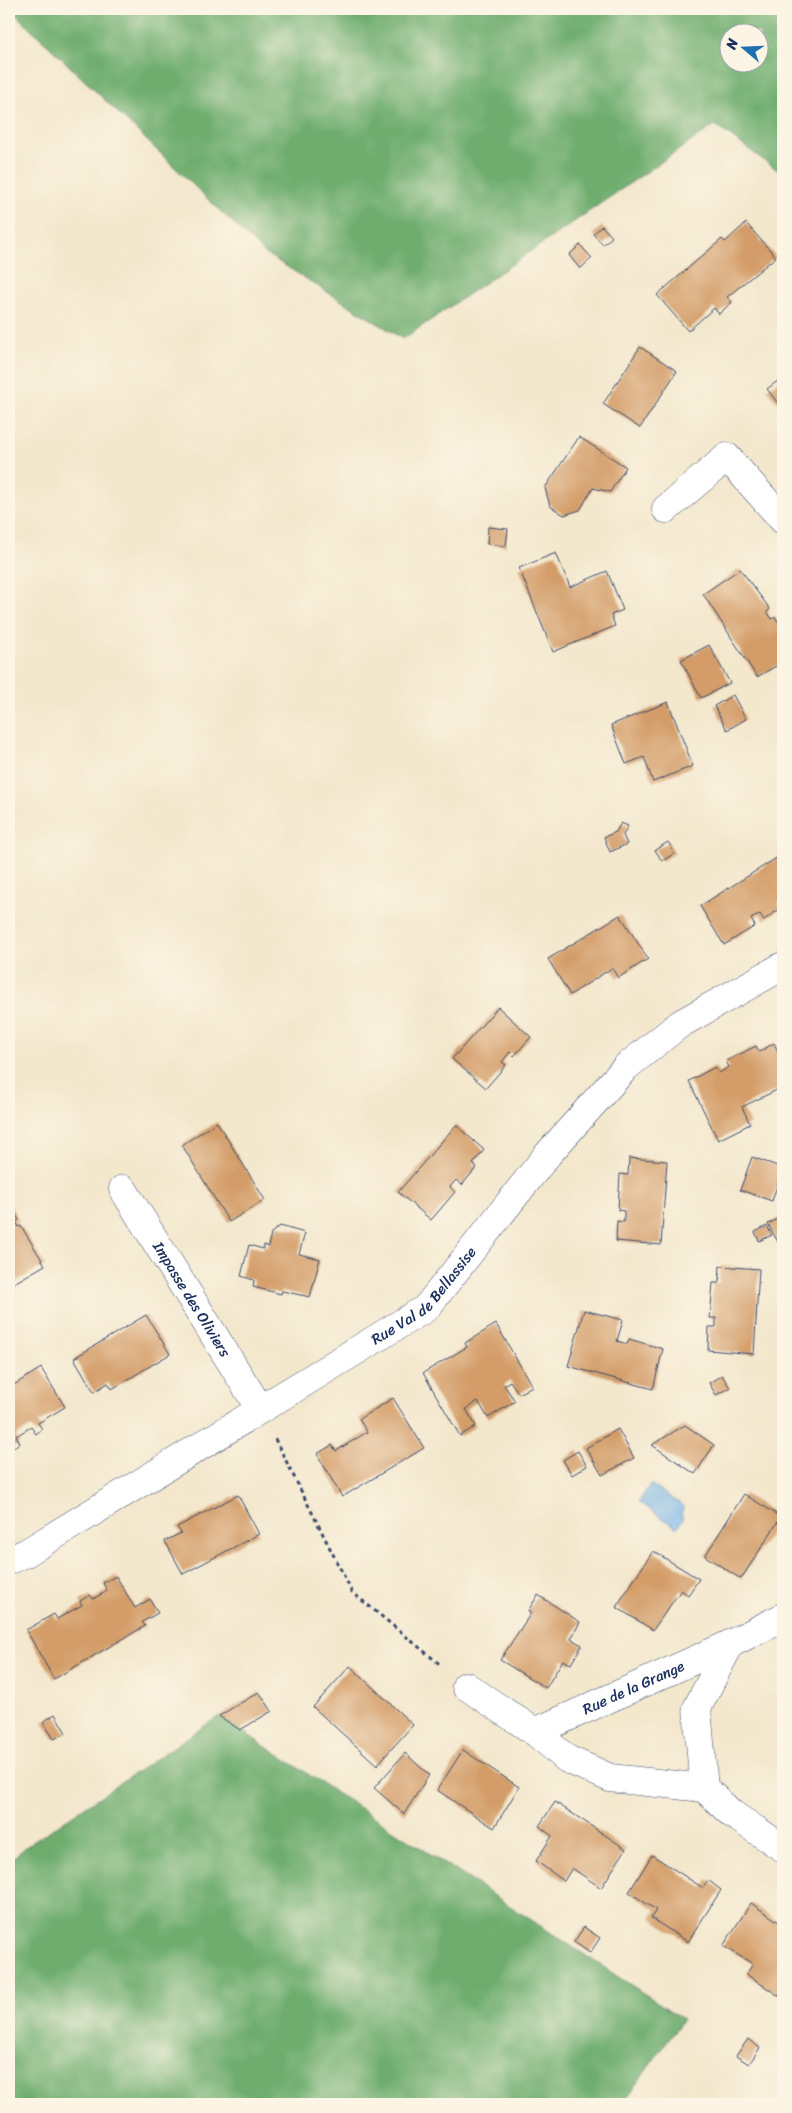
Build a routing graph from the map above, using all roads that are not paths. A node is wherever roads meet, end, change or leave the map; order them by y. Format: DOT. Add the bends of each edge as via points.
graph roads {
  1 [pos="666,509"];
  2 [pos="783,520"];
  3 [pos="783,966"];
  4 [pos="123,1189"];
  5 [pos="260,1409"];
  6 [pos="9,1560"];
  7 [pos="783,1617"];
  8 [pos="730,1644"];
  9 [pos="466,1686"];
  10 [pos="535,1732"];
  11 [pos="704,1788"];
  12 [pos="783,1848"];
  1 -- 2 [label="street" via="727,457"];
  3 -- 5 [label="street, Rue Val de Bellassise" via="680,1024 626,1067 548,1154 426,1308"];
  4 -- 5 [label="street, Impasse des Oliviers"];
  5 -- 6 [label="street, Rue Val de Bellassise" via="26,1553"];
  7 -- 8 [label="street, Rue de la Grange"];
  8 -- 10 [label="street, Rue de la Grange"];
  8 -- 11 [label="street" via="697,1708"];
  9 -- 10 [label="street"];
  10 -- 11 [label="street" via="567,1758 610,1778"];
  11 -- 12 [label="street" via="732,1814"];
}
